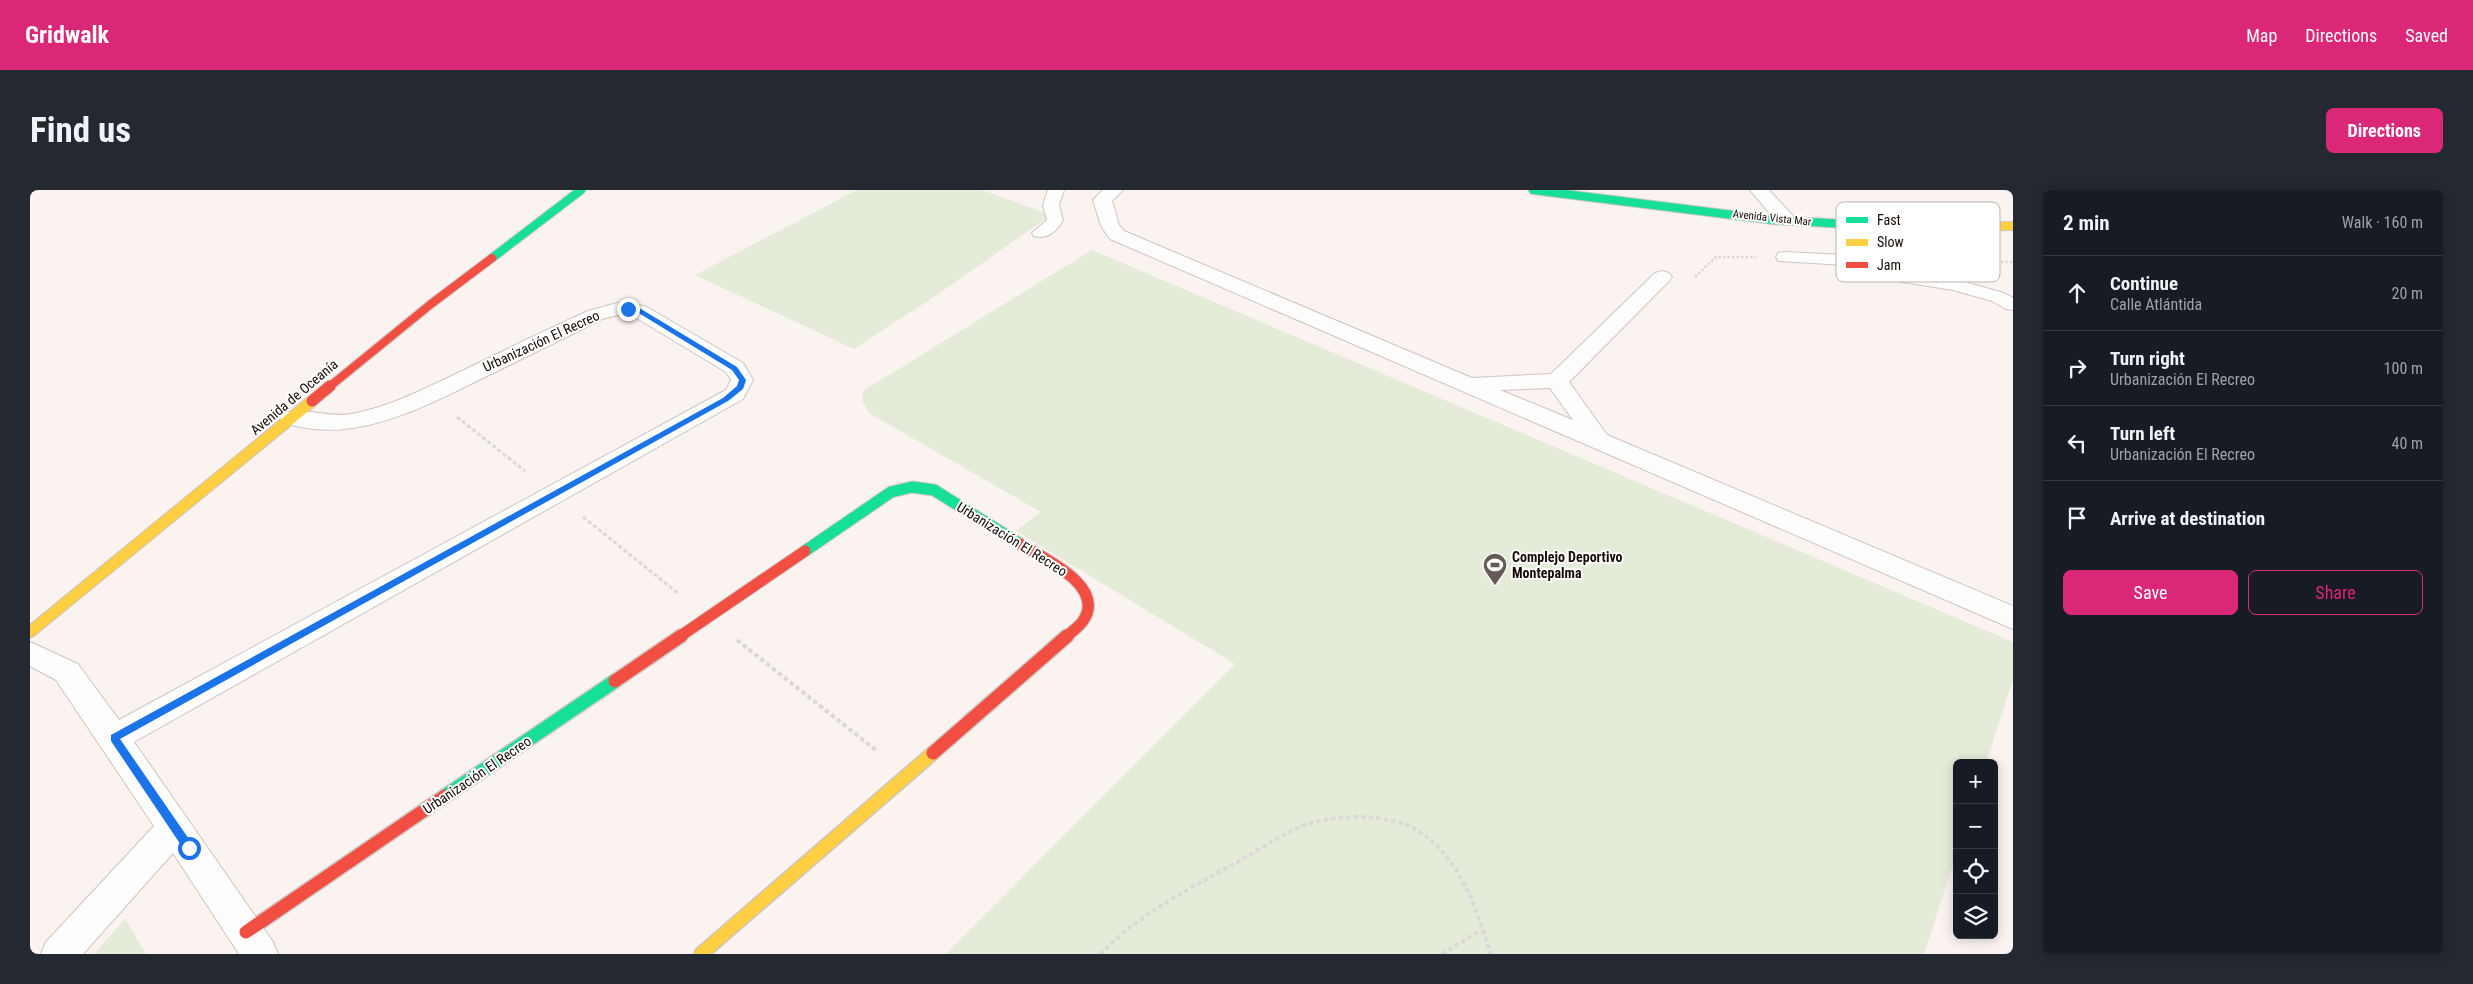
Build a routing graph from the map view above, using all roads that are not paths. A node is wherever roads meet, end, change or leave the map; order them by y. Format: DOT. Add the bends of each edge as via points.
graph roads {
  1 [pos="580,190"];
  2 [pos="1056,190"];
  3 [pos="1114,190"];
  4 [pos="1533,190"];
  5 [pos="1760,190"];
  6 [pos="1786,220"];
  7 [pos="1836,224"];
  8 [pos="2000,226"];
  9 [pos="2013,226"];
  10 [pos="1040,233"];
  11 [pos="1784,257"];
  12 [pos="1836,259"];
  13 [pos="1662,278"];
  14 [pos="1935,282"];
  15 [pos="2012,305"];
  16 [pos="1991,313"];
  17 [pos="1557,381"];
  18 [pos="1466,384"];
  19 [pos="292,418"];
  20 [pos="1599,441"];
  21 [pos="2013,618"];
  22 [pos="30,632"];
  23 [pos="30,653"];
  24 [pos="114,738"];
  25 [pos="175,827"];
  26 [pos="253,943"];
  27 [pos="59,954"];
  28 [pos="700,954"];
  1 -- 19 [label="street, Avenida de Oceanía" via="431,304"];
  2 -- 10 [label="lane" via="1051,205 1055,220 1051,227"];
  3 -- 18 [label="street" via="1102,200 1110,226 1117,235"];
  4 -- 6 [label="street, Avenida Vista Mar"];
  5 -- 6 [label="street"];
  6 -- 7 [label="street, Avenida Vista Mar"];
  8 -- 9 [label="street, Avenida Vista Mar"];
  11 -- 12 [label="lane"];
  13 -- 17 [label="street"];
  14 -- 15 [label="lane" via="1998,297"];
  15 -- 16 [label="lane" via="1998,307"];
  17 -- 18 [label="street"];
  17 -- 20 [label="street"];
  18 -- 20 [label="street"];
  19 -- 22 [label="street, Avenida de Oceanía"];
  19 -- 24 [label="street, Urbanización El Recreo" via="331,423 353,421 394,409 430,395 595,315 617,309 638,310 735,368 742,380 735,394"];
  20 -- 21 [label="street"];
  23 -- 24 [label="street" via="67,672"];
  24 -- 25 [label="street"];
  25 -- 26 [label="street"];
  25 -- 27 [label="street"];
  26 -- 28 [label="street, Urbanización El Recreo" via="708,617 891,492 912,486 934,490 1076,579 1085,588 1088,612 1082,623"];
}
